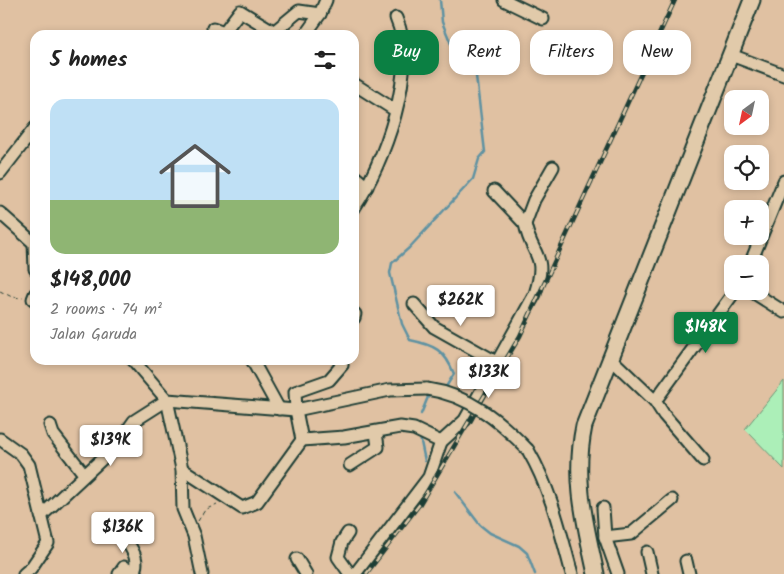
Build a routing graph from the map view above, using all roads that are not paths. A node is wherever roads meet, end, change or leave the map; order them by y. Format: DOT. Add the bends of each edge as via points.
graph roads {
  1 [pos="326,0"];
  2 [pos="504,0"];
  3 [pos="752,0"];
  4 [pos="320,14"];
  5 [pos="396,18"];
  6 [pos="543,19"];
  7 [pos="213,28"];
  8 [pos="218,30"];
  9 [pos="226,30"];
  10 [pos="267,30"];
  11 [pos="276,30"];
  12 [pos="308,30"];
  13 [pos="731,55"];
  14 [pos="784,75"];
  15 [pos="359,87"];
  16 [pos="395,110"];
  17 [pos="30,134"];
  18 [pos="553,167"];
  19 [pos="0,173"];
  20 [pos="359,180"];
  21 [pos="784,181"];
  22 [pos="368,187"];
  23 [pos="494,191"];
  24 [pos="359,200"];
  25 [pos="781,200"];
  26 [pos="0,213"];
  27 [pos="525,224"];
  28 [pos="30,240"];
  29 [pos="754,255"];
  30 [pos="728,300"];
  31 [pos="765,300"];
  32 [pos="414,304"];
  33 [pos="784,312"];
  34 [pos="612,359"];
  35 [pos="498,363"];
  36 [pos="137,365"];
  37 [pos="255,365"];
  38 [pos="340,365"];
  39 [pos="167,400"];
  40 [pos="655,400"];
  41 [pos="279,409"];
  42 [pos="296,410"];
  43 [pos="50,425"];
  44 [pos="376,432"];
  45 [pos="0,439"];
  46 [pos="302,440"];
  47 [pos="440,442"];
  48 [pos="703,460"];
  49 [pos="350,465"];
  50 [pos="182,470"];
  51 [pos="84,474"];
  52 [pos="672,500"];
  53 [pos="603,508"];
  54 [pos="41,516"];
  55 [pos="348,533"];
  56 [pos="605,537"];
  57 [pos="125,538"];
  58 [pos="647,552"];
  59 [pos="298,559"];
  60 [pos="686,561"];
  61 [pos="135,573"];
  62 [pos="24,574"];
  63 [pos="119,574"];
  64 [pos="202,574"];
  65 [pos="306,574"];
  66 [pos="350,574"];
  67 [pos="355,574"];
  68 [pos="572,574"];
  69 [pos="596,574"];
  70 [pos="618,574"];
  71 [pos="652,574"];
  72 [pos="689,574"];
  1 -- 4 [label="street"];
  2 -- 6 [label="street"];
  3 -- 13 [label="main road"];
  4 -- 11 [label="street" via="299,11"];
  4 -- 12 [label="street"];
  5 -- 16 [label="street" via="405,46"];
  7 -- 8 [label="street"];
  9 -- 10 [label="street" via="240,12"];
  13 -- 14 [label="street"];
  13 -- 34 [label="main road"];
  15 -- 16 [label="street"];
  16 -- 22 [label="street" via="390,135"];
  17 -- 19 [label="street"];
  18 -- 27 [label="street" via="534,200"];
  20 -- 22 [label="street"];
  21 -- 25 [label="street"];
  22 -- 24 [label="street"];
  23 -- 27 [label="street"];
  25 -- 29 [label="street"];
  26 -- 28 [label="street"];
  27 -- 35 [label="street" via="541,263 540,277 535,294"];
  30 -- 40 [label="street"];
  31 -- 33 [label="street"];
  32 -- 35 [label="street" via="434,327"];
  34 -- 40 [label="street"];
  34 -- 69 [label="main road" via="590,409 580,447 579,490"];
  35 -- 47 [label="street" via="465,420"];
  36 -- 39 [label="street"];
  37 -- 41 [label="street"];
  38 -- 42 [label="street" via="330,380 295,392"];
  39 -- 41 [label="street"];
  39 -- 50 [label="street"];
  39 -- 51 [label="street" via="134,421 117,445"];
  40 -- 48 [label="street"];
  41 -- 42 [label="street"];
  42 -- 46 [label="street"];
  42 -- 68 [label="street, bridge" via="390,390 427,389 457,397 481,409 528,450 543,476"];
  43 -- 51 [label="street" via="53,434"];
  44 -- 46 [label="street"];
  44 -- 47 [label="street" via="400,427 414,429"];
  44 -- 49 [label="street" via="378,447"];
  45 -- 54 [label="street" via="21,454 29,465"];
  46 -- 50 [label="street" via="256,502 242,508"];
  47 -- 67 [label="street" via="429,478"];
  50 -- 64 [label="street" via="183,509 194,536"];
  51 -- 54 [label="street"];
  52 -- 56 [label="street" via="631,534"];
  53 -- 56 [label="street"];
  54 -- 62 [label="street" via="48,543"];
  55 -- 66 [label="street" via="338,557"];
  56 -- 70 [label="street"];
  57 -- 61 [label="street" via="136,561"];
  58 -- 71 [label="street"];
  59 -- 65 [label="street"];
  60 -- 72 [label="street"];
  61 -- 63 [label="street" via="124,567"];
}
